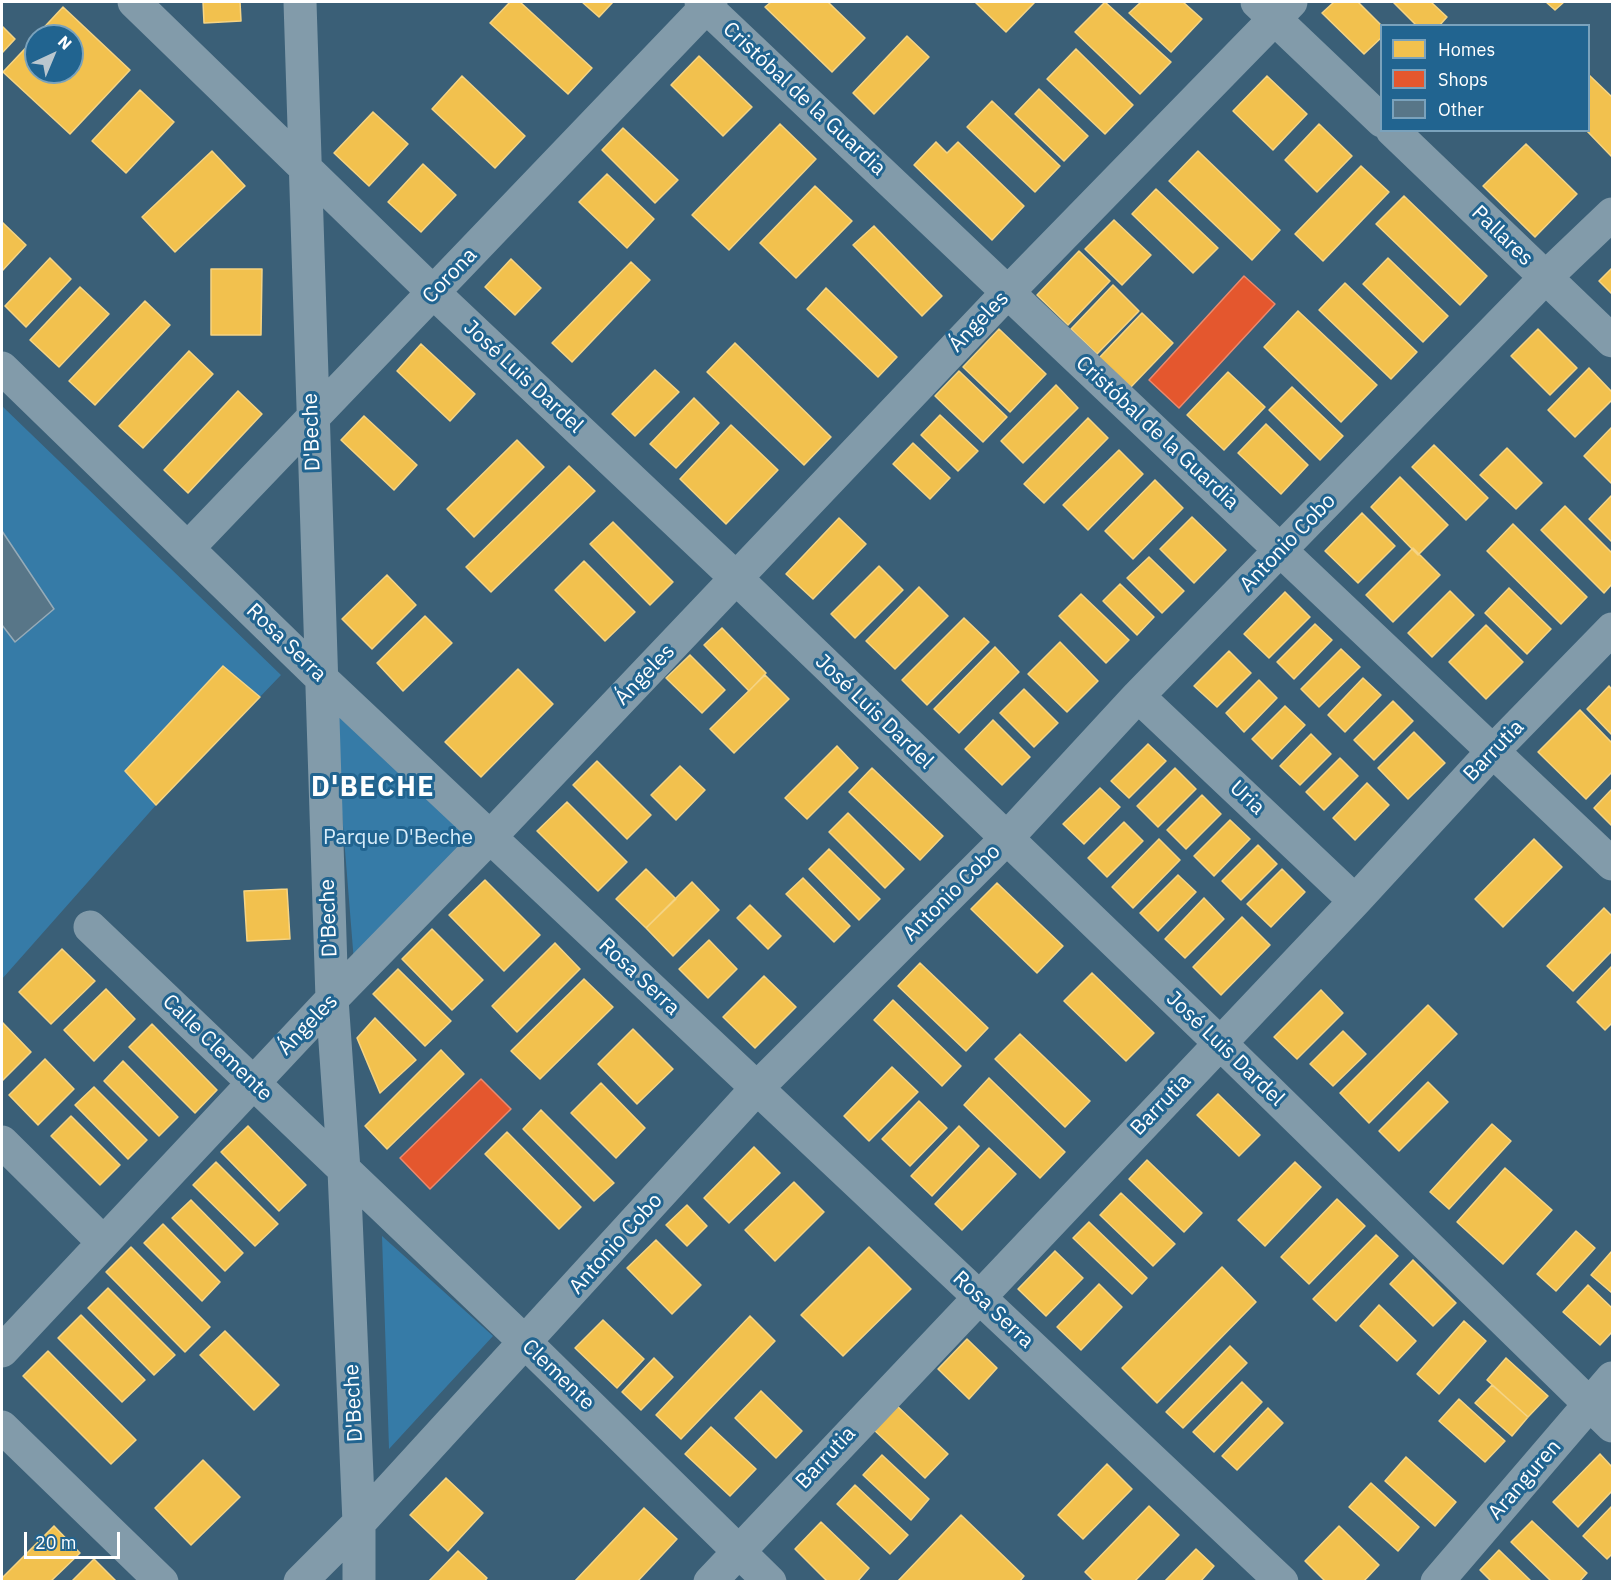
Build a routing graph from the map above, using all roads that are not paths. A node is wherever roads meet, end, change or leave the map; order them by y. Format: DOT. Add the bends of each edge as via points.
graph roads {
  1 [pos="134,2"];
  2 [pos="300,2"];
  3 [pos="706,3"];
  4 [pos="1274,7"];
  5 [pos="1380,119"];
  6 [pos="1394,132"];
  7 [pos="305,166"];
  8 [pos="1612,214"];
  9 [pos="1546,277"];
  10 [pos="1008,292"];
  11 [pos="434,293"];
  12 [pos="1612,341"];
  13 [pos="2,368"];
  14 [pos="312,417"];
  15 [pos="188,548"];
  16 [pos="1281,551"];
  17 [pos="736,578"];
  18 [pos="1612,629"];
  19 [pos="320,677"];
  20 [pos="1138,696"];
  21 [pos="1493,751"];
  22 [pos="490,837"];
  23 [pos="1006,839"];
  24 [pos="1612,864"];
  25 [pos="1355,901"];
  26 [pos="90,927"];
  27 [pos="332,999"];
  28 [pos="1220,1043"];
  29 [pos="253,1082"];
  30 [pos="757,1088"];
  31 [pos="2,1142"];
  32 [pos="344,1170"];
  33 [pos="102,1241"];
  34 [pos="978,1296"];
  35 [pos="526,1343"];
  36 [pos="2,1350"];
  37 [pos="1612,1378"];
  38 [pos="1601,1415"];
  39 [pos="2,1427"];
  40 [pos="359,1523"];
  41 [pos="738,1551"];
  42 [pos="162,1581"];
  43 [pos="300,1581"];
  44 [pos="359,1581"];
  45 [pos="710,1581"];
  46 [pos="770,1581"];
  47 [pos="1282,1581"];
  48 [pos="1437,1581"];
  1 -- 7 [label="street, José Luis Dardel"];
  2 -- 7 [label="street, D'Beche"];
  3 -- 10 [label="street, Cristóbal de la Guardia"];
  3 -- 11 [label="street, Corona"];
  4 -- 5 [label="street"];
  4 -- 10 [label="street, Ángeles"];
  6 -- 9 [label="street, Pallares"];
  7 -- 11 [label="street, José Luis Dardel"];
  7 -- 14 [label="street, D'Beche"];
  8 -- 9 [label="street, Antonio Cobo"];
  9 -- 12 [label="street, Pallares"];
  9 -- 16 [label="street, Antonio Cobo"];
  10 -- 16 [label="street, Cristóbal de la Guardia"];
  10 -- 17 [label="street, Ángeles"];
  11 -- 14 [label="street, Corona"];
  11 -- 17 [label="street, José Luis Dardel"];
  13 -- 15 [label="street, Rosa Serra"];
  14 -- 15 [label="street, Corona"];
  14 -- 19 [label="street, D'Beche"];
  15 -- 19 [label="street, Rosa Serra"];
  16 -- 20 [label="street, Antonio Cobo"];
  16 -- 21 [label="street, Cristóbal de la Guardia"];
  17 -- 22 [label="street, Ángeles"];
  17 -- 23 [label="street, José Luis Dardel"];
  18 -- 21 [label="street, Barrutia"];
  19 -- 22 [label="street, Rosa Serra"];
  19 -- 27 [label="street, D'Beche"];
  20 -- 23 [label="street, Antonio Cobo"];
  20 -- 25 [label="street, Uria"];
  21 -- 24 [label="street, Cristóbal de la Guardia"];
  21 -- 25 [label="street, Barrutia"];
  22 -- 27 [label="street, Ángeles"];
  22 -- 30 [label="street, Rosa Serra"];
  23 -- 28 [label="street, José Luis Dardel"];
  23 -- 30 [label="street, Antonio Cobo"];
  25 -- 28 [label="street, Barrutia"];
  26 -- 29 [label="street, Calle Clemente"];
  27 -- 29 [label="street, Ángeles"];
  27 -- 32 [label="street, D'Beche"];
  28 -- 34 [label="street, Barrutia"];
  28 -- 38 [label="street, José Luis Dardel"];
  29 -- 32 [label="street, Calle Clemente"];
  29 -- 33 [label="street, Ángeles"];
  30 -- 34 [label="street, Rosa Serra"];
  30 -- 35 [label="street, Antonio Cobo"];
  31 -- 33 [label="street"];
  32 -- 35 [label="street, Clemente"];
  32 -- 40 [label="street, D'Beche"];
  33 -- 36 [label="street, Ángeles"];
  34 -- 41 [label="street, Barrutia"];
  34 -- 47 [label="street, Rosa Serra"];
  35 -- 40 [label="street, Antonio Cobo"];
  35 -- 41 [label="street, Clemente"];
  37 -- 38 [label="street, Aranguren"];
  38 -- 48 [label="street, Aranguren"];
  39 -- 42 [label="street"];
  40 -- 43 [label="street, Antonio Cobo"];
  40 -- 44 [label="street, D'Beche"];
  41 -- 45 [label="street, Barrutia"];
  41 -- 46 [label="street, Clemente"];
}
